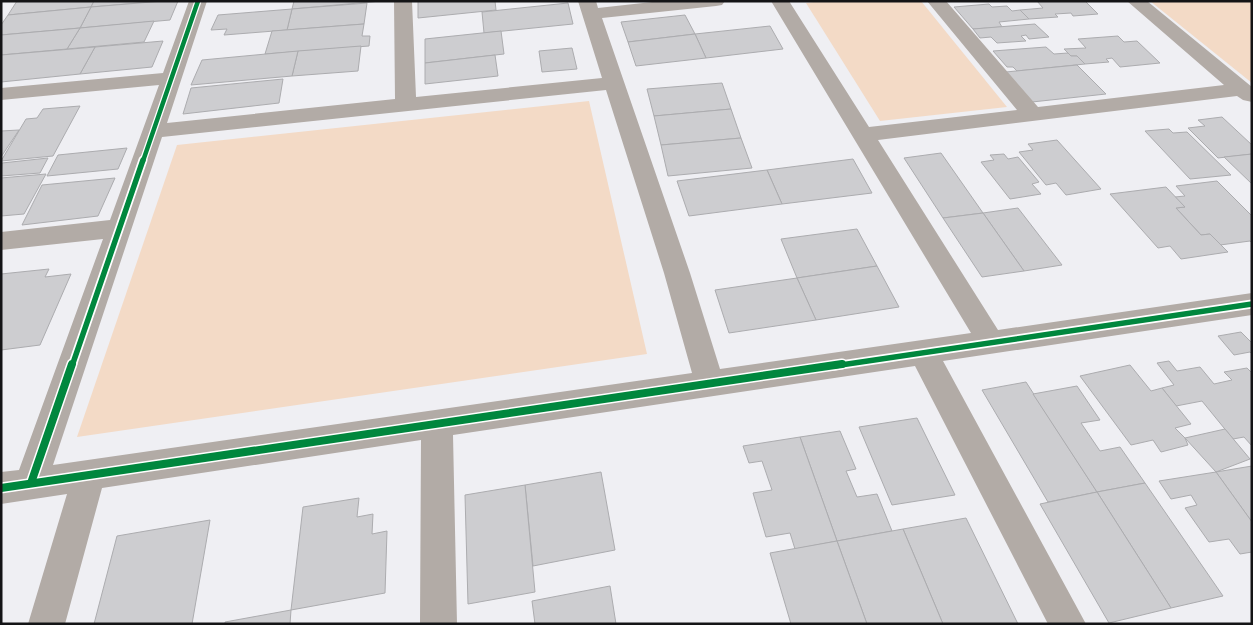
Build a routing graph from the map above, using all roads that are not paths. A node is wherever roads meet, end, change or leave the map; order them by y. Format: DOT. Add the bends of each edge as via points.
graph roads {
  1 [pos="198,1"];
  2 [pos="403,1"];
  3 [pos="716,1"];
  4 [pos="780,1"];
  5 [pos="936,1"];
  6 [pos="1136,1"];
  7 [pos="589,8"];
  8 [pos="170,78"];
  9 [pos="614,83"];
  10 [pos="1247,93"];
  11 [pos="1,94"];
  12 [pos="406,103"];
  13 [pos="1033,115"];
  14 [pos="154,131"];
  15 [pos="863,135"];
  16 [pos="120,228"];
  17 [pos="1,241"];
  18 [pos="1252,304"];
  19 [pos="991,342"];
  20 [pos="922,352"];
  21 [pos="709,383"];
  22 [pos="437,424"];
  23 [pos="89,475"];
  24 [pos="16,485"];
  25 [pos="46,624"];
  26 [pos="439,624"];
  27 [pos="1068,624"];
  1 -- 8 [label="street"];
  2 -- 12 [label="street"];
  3 -- 7 [label="street"];
  4 -- 15 [label="street"];
  5 -- 13 [label="street"];
  6 -- 10 [label="street"];
  7 -- 9 [label="street"];
  8 -- 11 [label="street"];
  8 -- 14 [label="street"];
  9 -- 12 [label="street"];
  9 -- 21 [label="street" via="677,272"];
  10 -- 13 [label="street"];
  12 -- 14 [label="street"];
  13 -- 15 [label="street"];
  14 -- 16 [label="street"];
  15 -- 19 [label="street"];
  16 -- 17 [label="street"];
  16 -- 24 [label="street"];
  18 -- 19 [label="street"];
  19 -- 20 [label="street"];
  20 -- 21 [label="street"];
  20 -- 27 [label="street"];
  21 -- 22 [label="street"];
  22 -- 23 [label="street"];
  22 -- 26 [label="street"];
  23 -- 24 [label="street"];
  23 -- 25 [label="street"];
}
